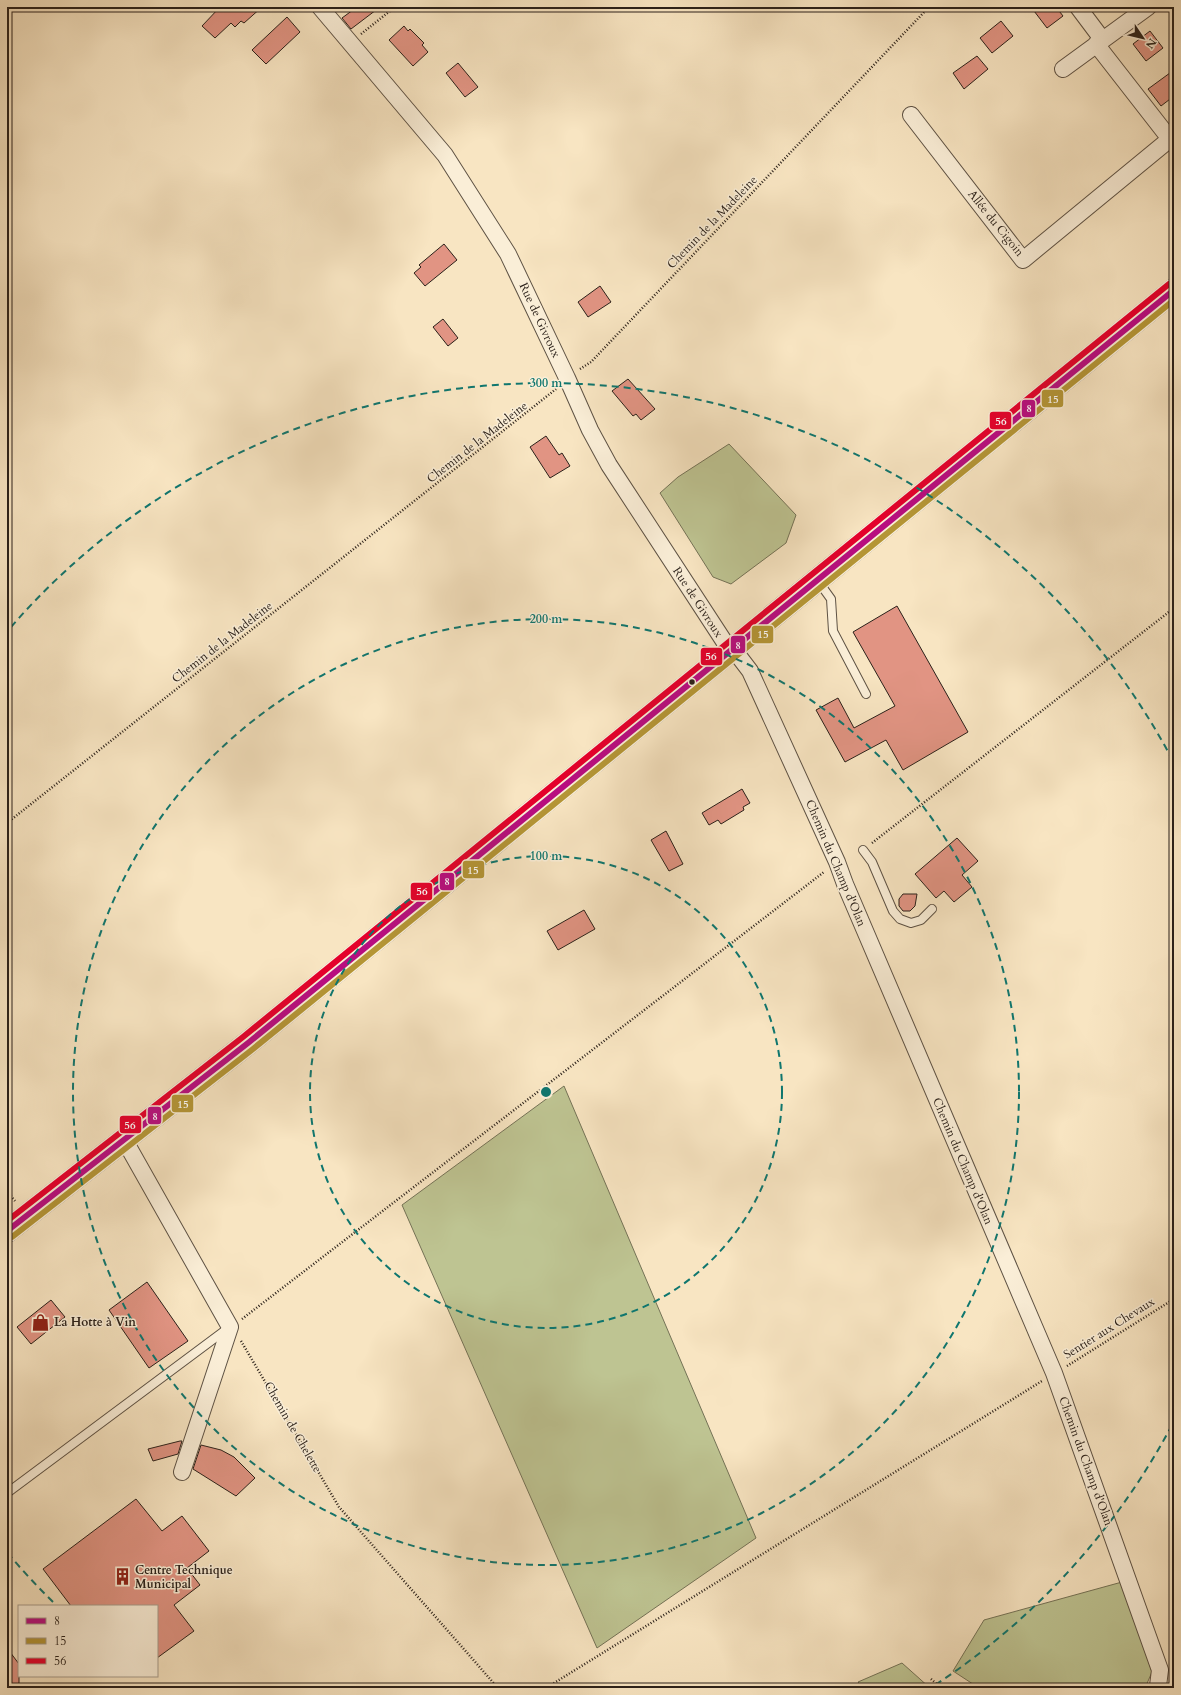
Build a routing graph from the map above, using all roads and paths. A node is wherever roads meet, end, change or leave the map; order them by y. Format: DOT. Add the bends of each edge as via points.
graph roads {
  1 [pos="320,7"];
  2 [pos="395,7"];
  3 [pos="929,7"];
  4 [pos="1078,7"];
  5 [pos="1148,7"];
  6 [pos="350,42"];
  7 [pos="1099,42"];
  8 [pos="1063,69"];
  9 [pos="911,115"];
  10 [pos="1172,138"];
  11 [pos="1174,290"];
  12 [pos="567,378"];
  13 [pos="817,580"];
  14 [pos="1174,608"];
  15 [pos="732,651"];
  16 [pos="866,694"];
  17 [pos="7,824"];
  18 [pos="863,850"];
  19 [pos="837,862"];
  20 [pos="932,909"];
  21 [pos="125,1141"];
  22 [pos="7,1231"];
  23 [pos="1174,1299"];
  24 [pos="230,1327"];
  25 [pos="1054,1373"];
  26 [pos="182,1472"];
  27 [pos="7,1493"];
  28 [pos="931,1679"];
  29 [pos="1158,1686"];
  30 [pos="498,1688"];
  31 [pos="546,1688"];
  32 [pos="941,1688"];
  1 -- 6 [label="street, Rue de Givroux"];
  2 -- 6 [label="path"];
  3 -- 12 [label="path, Chemin de la Madeleine" via="591,362"];
  4 -- 7 [label="street, Allée du Cigoin"];
  5 -- 7 [label="street"];
  6 -- 12 [label="street, Rue de Givroux" via="449,162 508,254"];
  7 -- 8 [label="street"];
  7 -- 10 [label="street, Allée du Cigoin"];
  9 -- 10 [label="street, Allée du Cigoin" via="1023,260"];
  11 -- 13 [label="main road"];
  12 -- 15 [label="street, Rue de Givroux" via="609,465"];
  12 -- 17 [label="path, Chemin de la Madeleine" via="549,397"];
  13 -- 15 [label="main road"];
  13 -- 16 [label="lane" via="831,599 833,631"];
  14 -- 18 [label="path"];
  15 -- 19 [label="street, Chemin du Champ d'Olan" via="750,670"];
  15 -- 21 [label="main road"];
  18 -- 20 [label="lane" via="872,862 893,911 900,919 911,923 921,920"];
  19 -- 24 [label="path" via="278,1293"];
  19 -- 25 [label="street, Chemin du Champ d'Olan"];
  21 -- 22 [label="main road"];
  21 -- 24 [label="street"];
  23 -- 25 [label="path, Sentier aux Chevaux"];
  24 -- 26 [label="street"];
  24 -- 27 [label="lane"];
  24 -- 30 [label="path, Chemin de Chelette" via="243,1342 339,1507"];
  25 -- 29 [label="street, Chemin du Champ d'Olan" via="1160,1670"];
  25 -- 31 [label="path, Sentier aux Chevaux"];
  28 -- 32 [label="path"];
}
